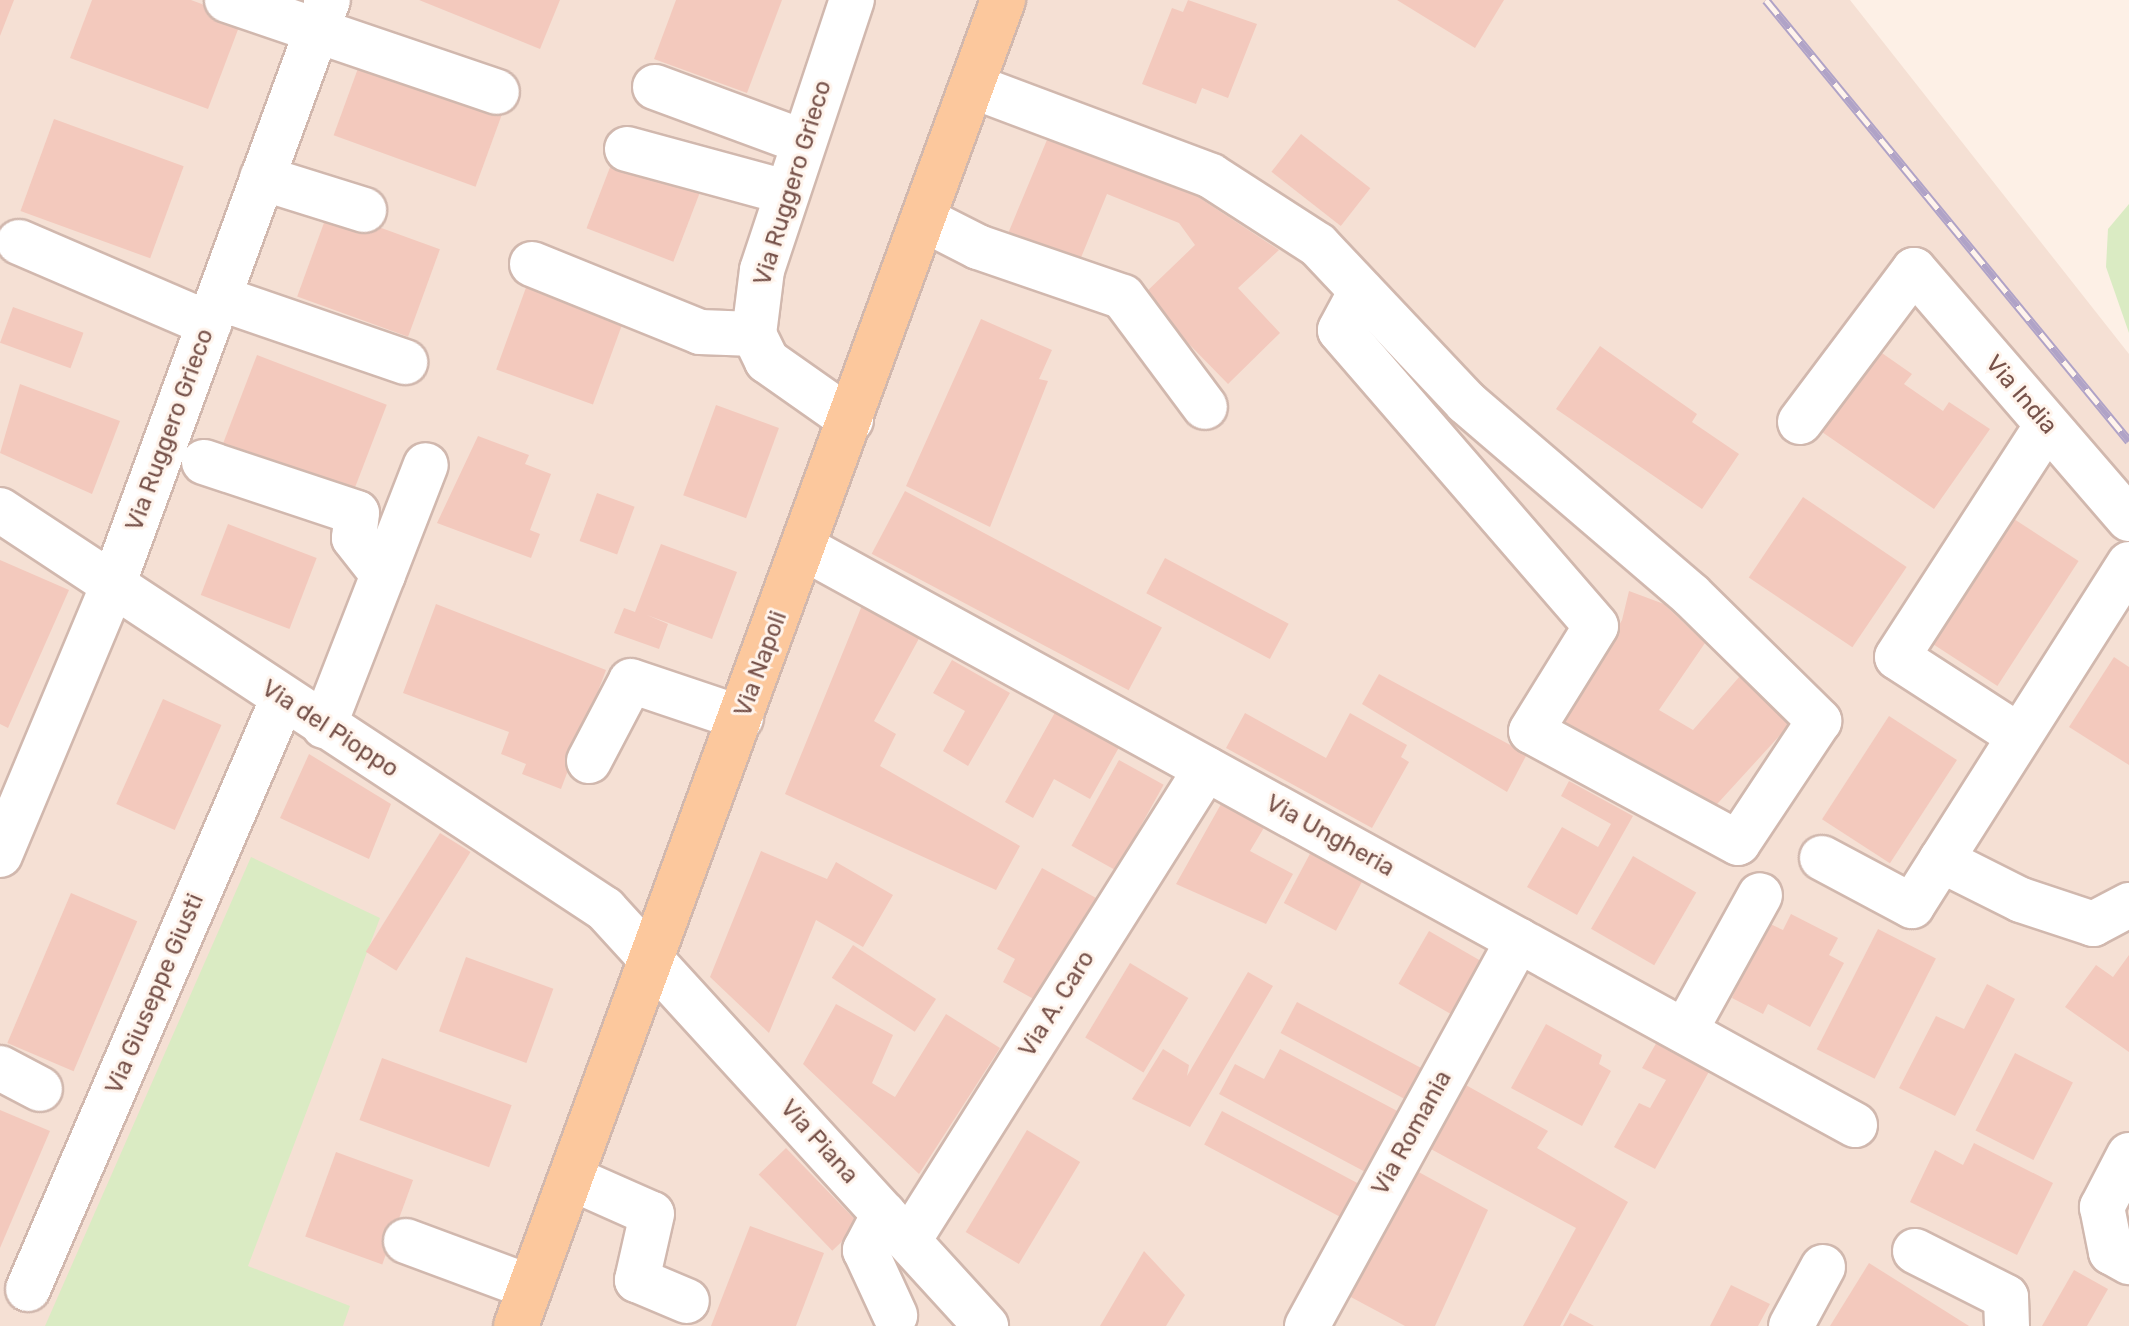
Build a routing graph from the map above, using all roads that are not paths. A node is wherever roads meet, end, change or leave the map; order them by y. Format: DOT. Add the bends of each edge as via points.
graph roads {
  1 [pos="227,0"];
  2 [pos="852,0"];
  3 [pos="1003,0"];
  4 [pos="323,15"];
  5 [pos="972,86"];
  6 [pos="655,87"];
  7 [pos="497,92"];
  8 [pos="801,141"];
  9 [pos="627,149"];
  10 [pos="262,178"];
  11 [pos="785,192"];
  12 [pos="364,210"];
  13 [pos="923,219"];
  14 [pos="19,242"];
  15 [pos="532,264"];
  16 [pos="1361,291"];
  17 [pos="214,311"];
  18 [pos="754,334"];
  19 [pos="405,362"];
  20 [pos="1205,407"];
  21 [pos="851,420"];
  22 [pos="1800,422"];
  23 [pos="2047,425"];
  24 [pos="204,462"];
  25 [pos="426,465"];
  26 [pos="0,510"];
  27 [pos="2129,519"];
  28 [pos="804,548"];
  29 [pos="2129,564"];
  30 [pos="383,575"];
  31 [pos="113,585"];
  32 [pos="283,698"];
  33 [pos="741,718"];
  34 [pos="324,726"];
  35 [pos="2019,736"];
  36 [pos="589,761"];
  37 [pos="1206,769"];
  38 [pos="0,855"];
  39 [pos="1822,858"];
  40 [pos="1941,860"];
  41 [pos="1760,895"];
  42 [pos="2129,905"];
  43 [pos="1518,940"];
  44 [pos="652,958"];
  45 [pos="1685,1031"];
  46 [pos="0,1068"];
  47 [pos="40,1089"];
  48 [pos="1855,1125"];
  49 [pos="2129,1155"];
  50 [pos="573,1179"];
  51 [pos="897,1227"];
  52 [pos="406,1241"];
  53 [pos="1915,1251"];
  54 [pos="2129,1262"];
  55 [pos="1823,1267"];
  56 [pos="28,1289"];
  57 [pos="687,1301"];
  58 [pos="523,1315"];
  59 [pos="895,1315"];
  60 [pos="986,1326"];
  61 [pos="1307,1326"];
  62 [pos="1791,1326"];
  63 [pos="2007,1326"];
  1 -- 4 [label="street"];
  2 -- 8 [label="street, Via Ruggero Grieco"];
  3 -- 5 [label="main road, Via Napoli"];
  4 -- 7 [label="street"];
  4 -- 10 [label="street, Via Ruggero Grieco"];
  5 -- 13 [label="main road, Via Napoli"];
  5 -- 16 [label="street" via="1247,195 1318,245"];
  6 -- 8 [label="street"];
  8 -- 11 [label="street, Via Ruggero Grieco"];
  9 -- 11 [label="street"];
  10 -- 12 [label="street"];
  10 -- 17 [label="street, Via Ruggero Grieco"];
  11 -- 18 [label="street, Via Ruggero Grieco" via="762,270"];
  13 -- 20 [label="street" via="978,247 1123,297"];
  13 -- 21 [label="main road, Via Napoli"];
  14 -- 17 [label="street"];
  15 -- 18 [label="street" via="700,332"];
  16 -- 16 [label="street" via="1466,402 1691,595 1819,721 1738,843 1531,731 1596,626 1340,330"];
  17 -- 19 [label="street"];
  17 -- 31 [label="street, Via Ruggero Grieco"];
  18 -- 21 [label="street" via="767,361"];
  21 -- 28 [label="main road, Via Napoli"];
  22 -- 23 [label="street, Via India" via="1914,270"];
  23 -- 27 [label="street, Via India"];
  23 -- 35 [label="street" via="1897,657"];
  24 -- 30 [label="street" via="357,513 354,538"];
  25 -- 30 [label="street"];
  26 -- 31 [label="street, Via del Pioppo"];
  28 -- 33 [label="main road, Via Napoli"];
  28 -- 37 [label="street, Via Ungheria"];
  29 -- 35 [label="street"];
  30 -- 34 [label="street"];
  31 -- 32 [label="street, Via del Pioppo"];
  31 -- 38 [label="street, Via Ruggero Grieco"];
  32 -- 34 [label="street, Via del Pioppo"];
  32 -- 56 [label="street, Via Giuseppe Giusti"];
  33 -- 36 [label="street" via="631,681"];
  33 -- 44 [label="main road, Via Napoli"];
  34 -- 44 [label="street, Via del Pioppo" via="605,909"];
  35 -- 40 [label="street"];
  37 -- 43 [label="street, Via Ungheria"];
  37 -- 51 [label="street, Via A. Caro"];
  39 -- 40 [label="street" via="1912,906"];
  40 -- 42 [label="street" via="2021,900 2093,924"];
  41 -- 45 [label="street"];
  43 -- 45 [label="street, Via Ungheria"];
  43 -- 61 [label="street, Via Romania"];
  44 -- 50 [label="main road, Via Napoli"];
  44 -- 51 [label="street, Via Piana"];
  45 -- 48 [label="street, Via Ungheria"];
  46 -- 47 [label="street"];
  49 -- 54 [label="street" via="2102,1207 2111,1252"];
  50 -- 57 [label="street" via="652,1214 637,1280"];
  50 -- 58 [label="main road, Via Napoli"];
  51 -- 59 [label="street, Via A. Caro" via="865,1250"];
  51 -- 60 [label="street, Via Piana"];
  52 -- 58 [label="street"];
  53 -- 63 [label="street" via="2006,1297"];
  55 -- 62 [label="street"];
}
